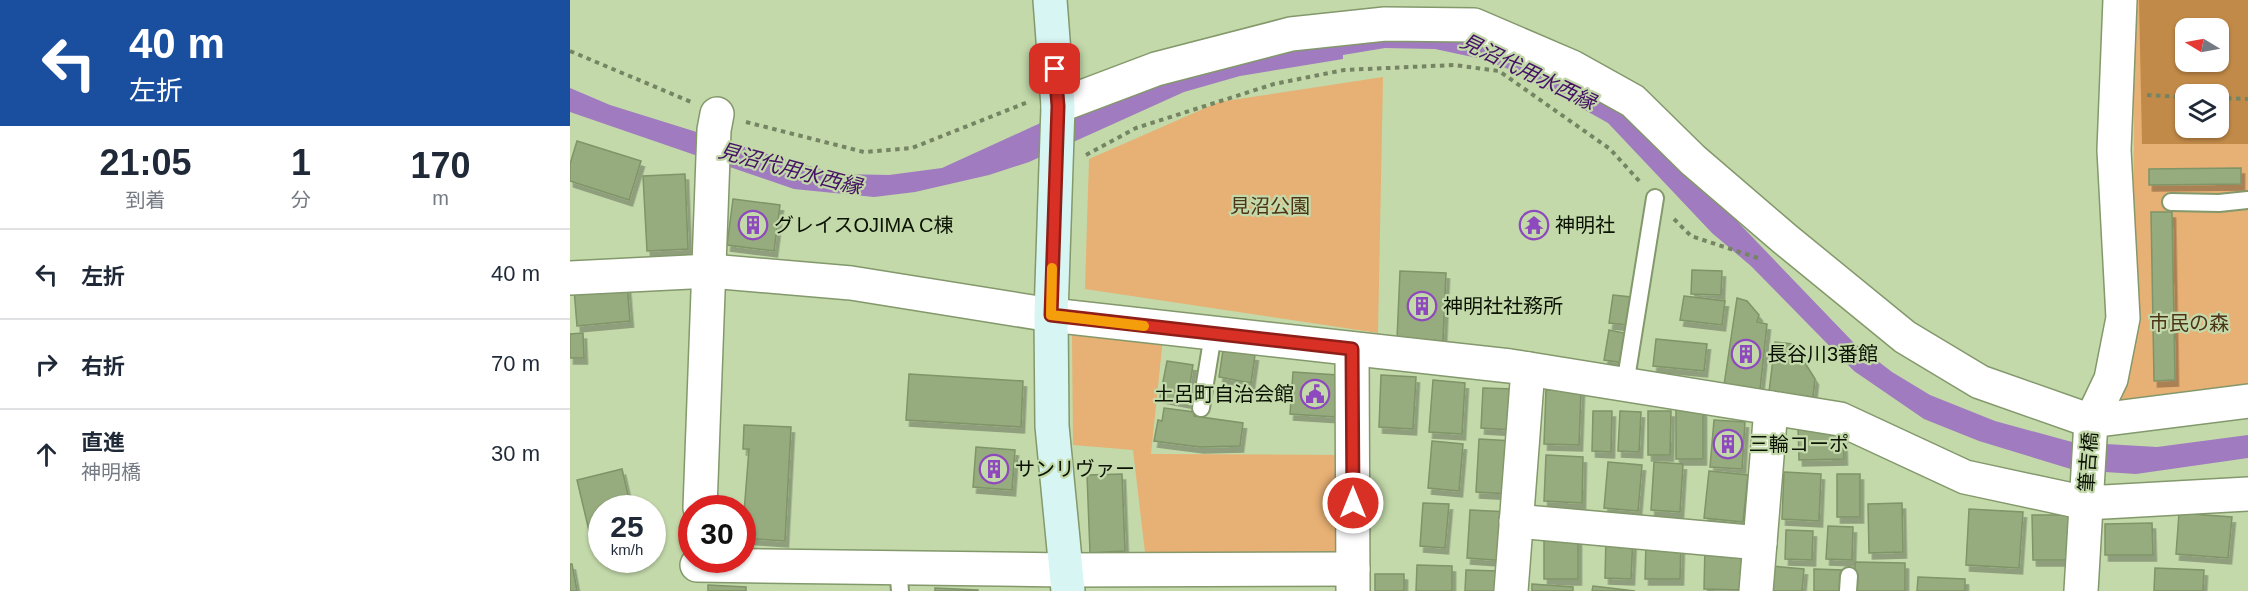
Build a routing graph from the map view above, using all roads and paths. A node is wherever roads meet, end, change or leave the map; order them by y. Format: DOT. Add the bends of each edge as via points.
graph roads {
  1 [pos="1050,0"];
  2 [pos="2120,0"];
  3 [pos="570,51"];
  4 [pos="2116,94"];
  5 [pos="2175,97"];
  6 [pos="2229,98"];
  7 [pos="1057,99"];
  8 [pos="2248,99"];
  9 [pos="715,122"];
  10 [pos="1113,140"];
  11 [pos="1649,192"];
  12 [pos="2248,200"];
  13 [pos="2171,202"];
  14 [pos="1691,236"];
  15 [pos="1766,261"];
  16 [pos="710,271"];
  17 [pos="570,278"];
  18 [pos="1051,315"];
  19 [pos="1213,334"];
  20 [pos="1352,349"];
  21 [pos="1528,369"];
  22 [pos="1625,385"];
  23 [pos="2248,401"];
  24 [pos="1201,408"];
  25 [pos="1771,408"];
  26 [pos="2091,421"];
  27 [pos="2248,494"];
  28 [pos="701,495"];
  29 [pos="2086,503"];
  30 [pos="1516,521"];
  31 [pos="1760,543"];
  32 [pos="726,573"];
  33 [pos="899,579"];
  34 [pos="1067,580"];
  35 [pos="1353,580"];
  36 [pos="1511,591"];
  37 [pos="1756,591"];
  38 [pos="2081,591"];
  1 -- 7 [label="street"];
  2 -- 4 [label="street"];
  3 -- 9 [label="path" via="630,75"];
  4 -- 5 [label="path"];
  4 -- 26 [label="street" via="2114,150 2123,318 2111,380"];
  6 -- 8 [label="path"];
  7 -- 9 [label="path" via="912,148 864,152"];
  7 -- 18 [label="street"];
  7 -- 26 [label="street" via="1291,34 1385,24 1474,25 1572,67 1632,101 1768,225 1905,337 1980,382"];
  9 -- 16 [label="street"];
  10 -- 11 [label="path" via="1136,128 1274,84 1344,70 1454,65 1499,71 1507,76 1610,149"];
  11 -- 22 [label="lane"];
  12 -- 13 [label="lane"];
  14 -- 15 [label="path"];
  16 -- 17 [label="street"];
  16 -- 18 [label="street" via="851,283"];
  16 -- 28 [label="street"];
  18 -- 19 [label="street"];
  18 -- 34 [label="street" via="1052,426"];
  19 -- 20 [label="street"];
  19 -- 24 [label="lane"];
  20 -- 21 [label="street"];
  20 -- 35 [label="street"];
  21 -- 22 [label="street"];
  21 -- 30 [label="street"];
  22 -- 25 [label="street"];
  23 -- 26 [label="street"];
  25 -- 29 [label="street" via="1840,419 1965,477"];
  25 -- 31 [label="street"];
  26 -- 29 [label="street, 筆吉橋"];
  27 -- 29 [label="street"];
  29 -- 38 [label="street, 筆吉橋"];
  30 -- 31 [label="street"];
  30 -- 36 [label="street"];
  31 -- 37 [label="street"];
  32 -- 33 [label="street"];
  33 -- 34 [label="street"];
  34 -- 35 [label="street"];
}
